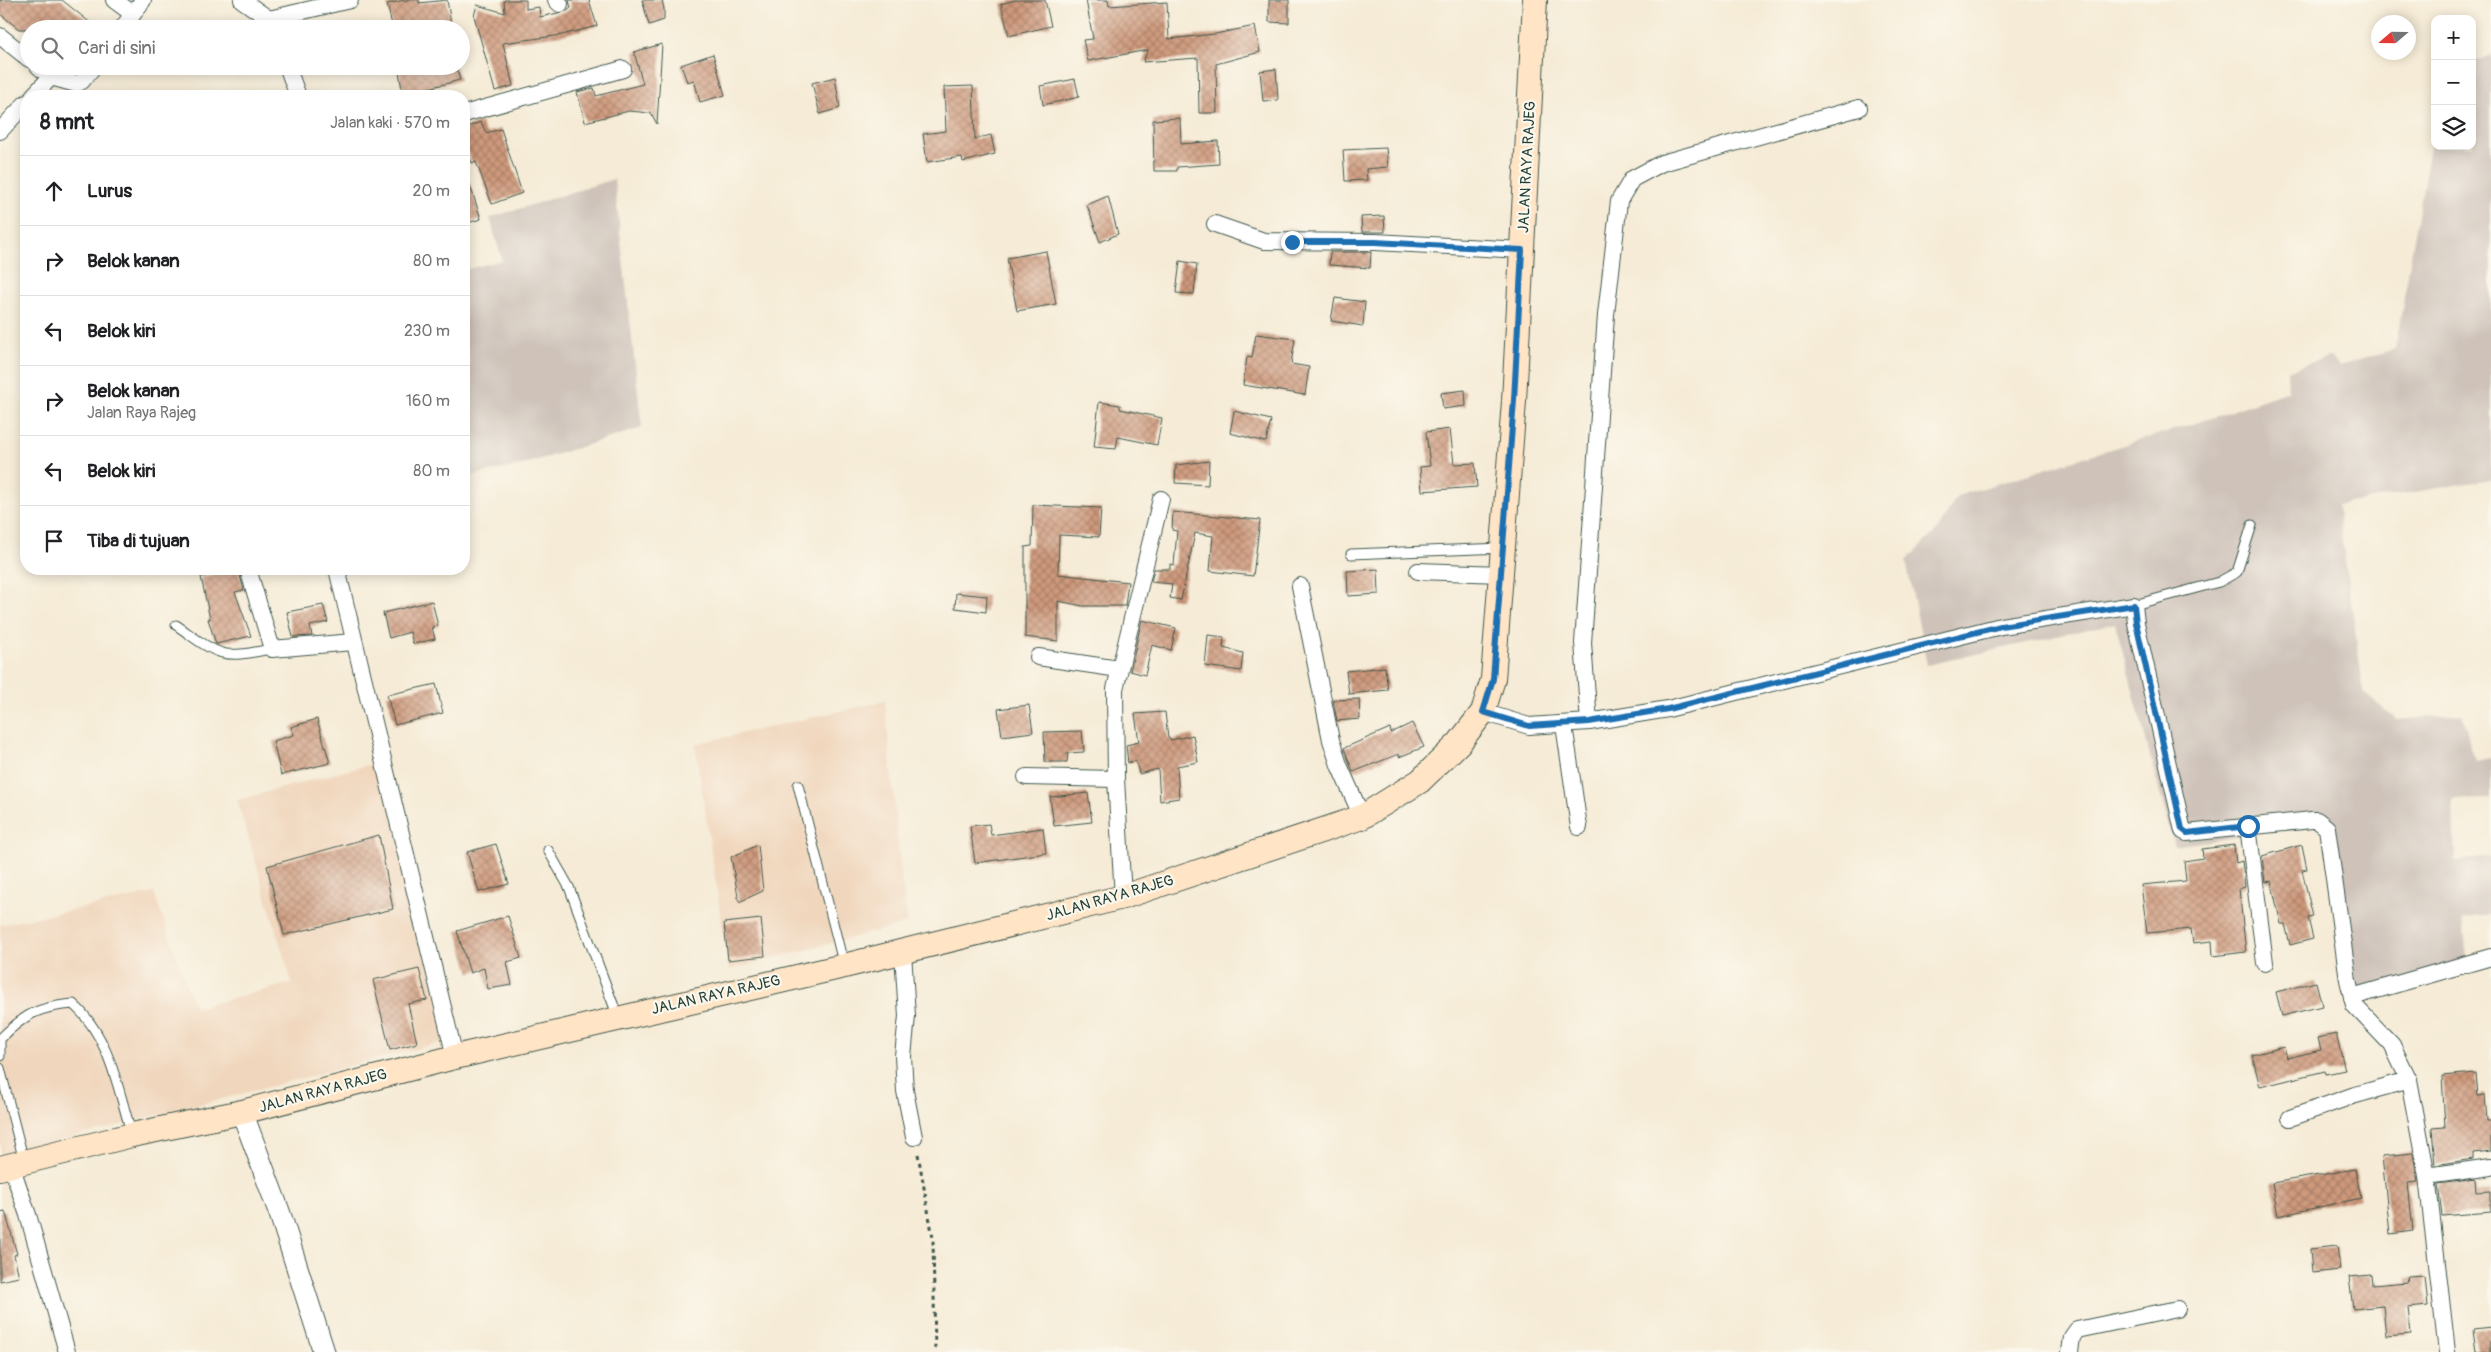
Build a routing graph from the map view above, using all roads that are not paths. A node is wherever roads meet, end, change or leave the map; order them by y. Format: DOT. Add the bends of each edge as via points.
graph roads {
  1 [pos="114,0"];
  2 [pos="144,0"];
  3 [pos="242,0"];
  4 [pos="350,0"];
  5 [pos="1535,0"];
  6 [pos="133,14"];
  7 [pos="129,20"];
  8 [pos="266,20"];
  9 [pos="284,20"];
  10 [pos="0,36"];
  11 [pos="20,52"];
  12 [pos="623,70"];
  13 [pos="87,75"];
  14 [pos="290,75"];
  15 [pos="50,77"];
  16 [pos="38,90"];
  17 [pos="296,90"];
  18 [pos="1859,108"];
  19 [pos="20,109"];
  20 [pos="470,112"];
  21 [pos="0,131"];
  22 [pos="1215,224"];
  23 [pos="1522,250"];
  24 [pos="1161,498"];
  25 [pos="2252,525"];
  26 [pos="1503,548"];
  27 [pos="1351,554"];
  28 [pos="1418,571"];
  29 [pos="1501,574"];
  30 [pos="250,575"];
  31 [pos="338,575"];
  32 [pos="1300,586"];
  33 [pos="2134,605"];
  34 [pos="176,625"];
  35 [pos="353,642"];
  36 [pos="272,649"];
  37 [pos="1038,657"];
  38 [pos="1119,669"];
  39 [pos="1483,712"];
  40 [pos="1589,722"];
  41 [pos="1564,725"];
  42 [pos="1026,777"];
  43 [pos="1116,778"];
  44 [pos="798,785"];
  45 [pos="1362,817"];
  46 [pos="2248,826"];
  47 [pos="1579,827"];
  48 [pos="548,850"];
  49 [pos="1123,897"];
  50 [pos="903,952"];
  51 [pos="2491,957"];
  52 [pos="2265,963"];
  53 [pos="844,966"];
  54 [pos="2352,997"];
  55 [pos="618,1017"];
  56 [pos="0,1056"];
  57 [pos="455,1057"];
  58 [pos="0,1068"];
  59 [pos="2409,1080"];
  60 [pos="242,1112"];
  61 [pos="2290,1118"];
  62 [pos="132,1135"];
  63 [pos="914,1137"];
  64 [pos="12,1165"];
  65 [pos="2491,1167"];
  66 [pos="2427,1176"];
  67 [pos="2177,1309"];
  68 [pos="67,1352"];
  69 [pos="324,1352"];
  70 [pos="2070,1352"];
  71 [pos="2447,1352"];
  1 -- 6 [label="street"];
  2 -- 6 [label="street"];
  3 -- 8 [label="street"];
  4 -- 9 [label="street"];
  5 -- 23 [label="main road, JALAN RAYA RAJEG"];
  6 -- 7 [label="street"];
  10 -- 11 [label="street"];
  12 -- 20 [label="street"];
  13 -- 15 [label="street" via="76,84"];
  14 -- 17 [label="street"];
  15 -- 16 [label="street"];
  18 -- 40 [label="street" via="1662,163 1632,179 1619,201 1606,315 1583,643"];
  19 -- 21 [label="street"];
  22 -- 23 [label="street" via="1264,241 1375,242"];
  23 -- 26 [label="main road, JALAN RAYA RAJEG"];
  24 -- 38 [label="street"];
  25 -- 33 [label="lane" via="2237,572 2219,582"];
  26 -- 27 [label="lane"];
  26 -- 29 [label="main road, JALAN RAYA RAJEG"];
  28 -- 29 [label="street"];
  29 -- 39 [label="main road, JALAN RAYA RAJEG" via="1493,679"];
  30 -- 36 [label="street"];
  31 -- 35 [label="street"];
  32 -- 45 [label="street" via="1331,740"];
  33 -- 40 [label="street" via="2001,626 1668,709"];
  33 -- 46 [label="street" via="2182,829 2187,833"];
  34 -- 36 [label="lane" via="222,653"];
  35 -- 36 [label="street"];
  35 -- 57 [label="street"];
  37 -- 38 [label="street"];
  38 -- 43 [label="street" via="1115,689"];
  39 -- 41 [label="street" via="1529,726"];
  39 -- 45 [label="main road, JALAN RAYA RAJEG" via="1459,743 1420,781"];
  40 -- 41 [label="street"];
  41 -- 47 [label="street"];
  42 -- 43 [label="street"];
  43 -- 49 [label="street"];
  44 -- 53 [label="lane"];
  45 -- 49 [label="main road, JALAN RAYA RAJEG"];
  46 -- 52 [label="street"];
  46 -- 54 [label="street" via="2317,820 2327,828"];
  48 -- 55 [label="lane" via="569,888"];
  49 -- 50 [label="main road, JALAN RAYA RAJEG"];
  50 -- 53 [label="main road, JALAN RAYA RAJEG"];
  50 -- 63 [label="street" via="907,1016 903,1056 905,1091"];
  51 -- 54 [label="street"];
  53 -- 55 [label="main road, JALAN RAYA RAJEG"];
  54 -- 59 [label="street" via="2360,1013 2392,1045"];
  55 -- 57 [label="main road, JALAN RAYA RAJEG"];
  56 -- 62 [label="lane" via="0,1039 20,1019 48,1006 73,1004 102,1039"];
  57 -- 60 [label="main road, JALAN RAYA RAJEG"];
  58 -- 64 [label="lane"];
  59 -- 61 [label="street"];
  59 -- 66 [label="street"];
  60 -- 62 [label="main road, JALAN RAYA RAJEG"];
  60 -- 69 [label="street" via="280,1214"];
  62 -- 64 [label="main road, JALAN RAYA RAJEG"];
  64 -- 68 [label="street"];
  65 -- 66 [label="street"];
  66 -- 71 [label="street"];
  67 -- 70 [label="street" via="2077,1330"];
}
